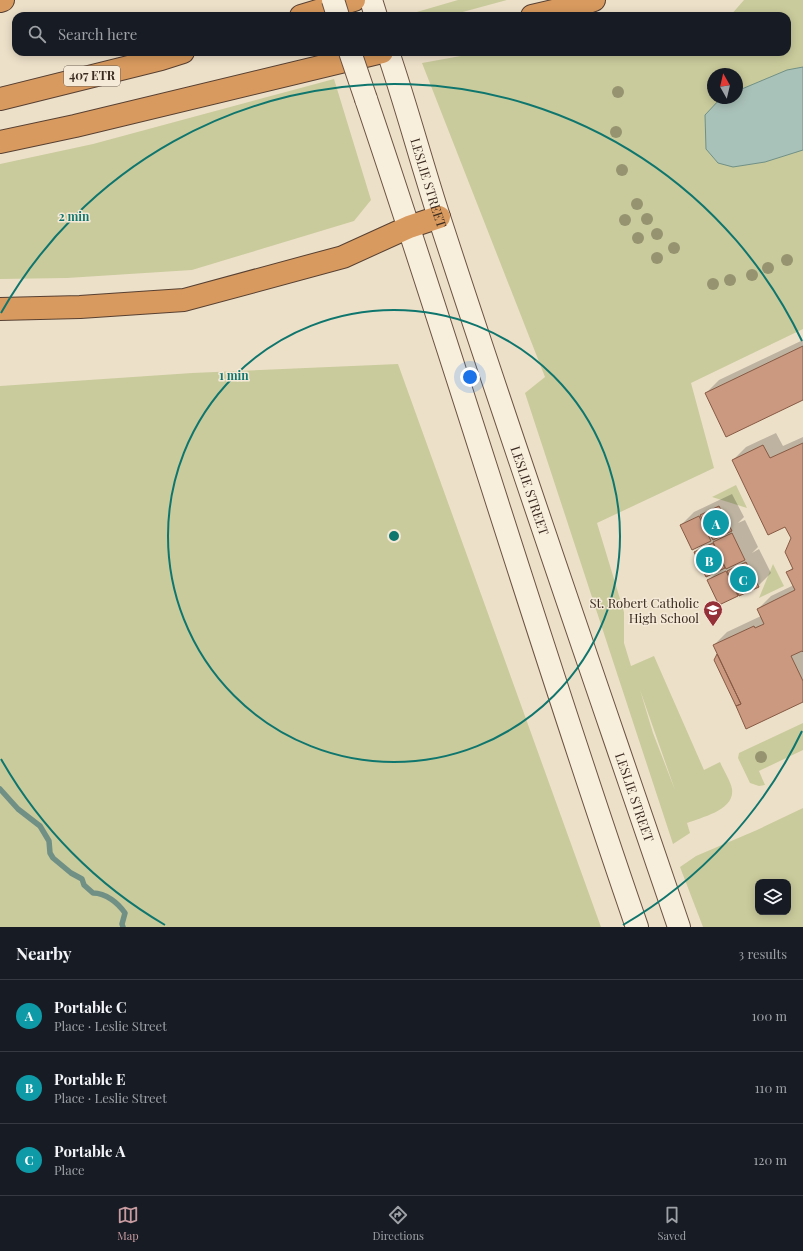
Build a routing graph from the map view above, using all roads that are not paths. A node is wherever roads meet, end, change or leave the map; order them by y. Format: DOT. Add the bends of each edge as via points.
graph roads {
  1 [pos="3,0"];
  2 [pos="333,0"];
  3 [pos="354,0"];
  4 [pos="371,0"];
  5 [pos="594,0"];
  6 [pos="0,1"];
  7 [pos="314,12"];
  8 [pos="337,12"];
  9 [pos="375,12"];
  10 [pos="548,12"];
  11 [pos="170,56"];
  12 [pos="351,56"];
  13 [pos="365,56"];
  14 [pos="389,56"];
  15 [pos="0,99"];
  16 [pos="0,142"];
  17 [pos="439,217"];
  18 [pos="409,226"];
  19 [pos="0,309"];
  20 [pos="637,927"];
  21 [pos="679,927"];
  1 -- 6 [label="highway"];
  2 -- 8 [label="main road, bridge"];
  3 -- 7 [label="highway"];
  4 -- 9 [label="main road"];
  5 -- 10 [label="highway"];
  11 -- 15 [label="highway, 407 ETR"];
  12 -- 18 [label="main road, bridge"];
  13 -- 16 [label="highway"];
  14 -- 17 [label="main road, LESLIE STREET"];
  17 -- 18 [label="highway"];
  17 -- 21 [label="main road, LESLIE STREET"];
  18 -- 19 [label="highway" via="343,257 184,300"];
  18 -- 20 [label="main road" via="602,826"];
}
